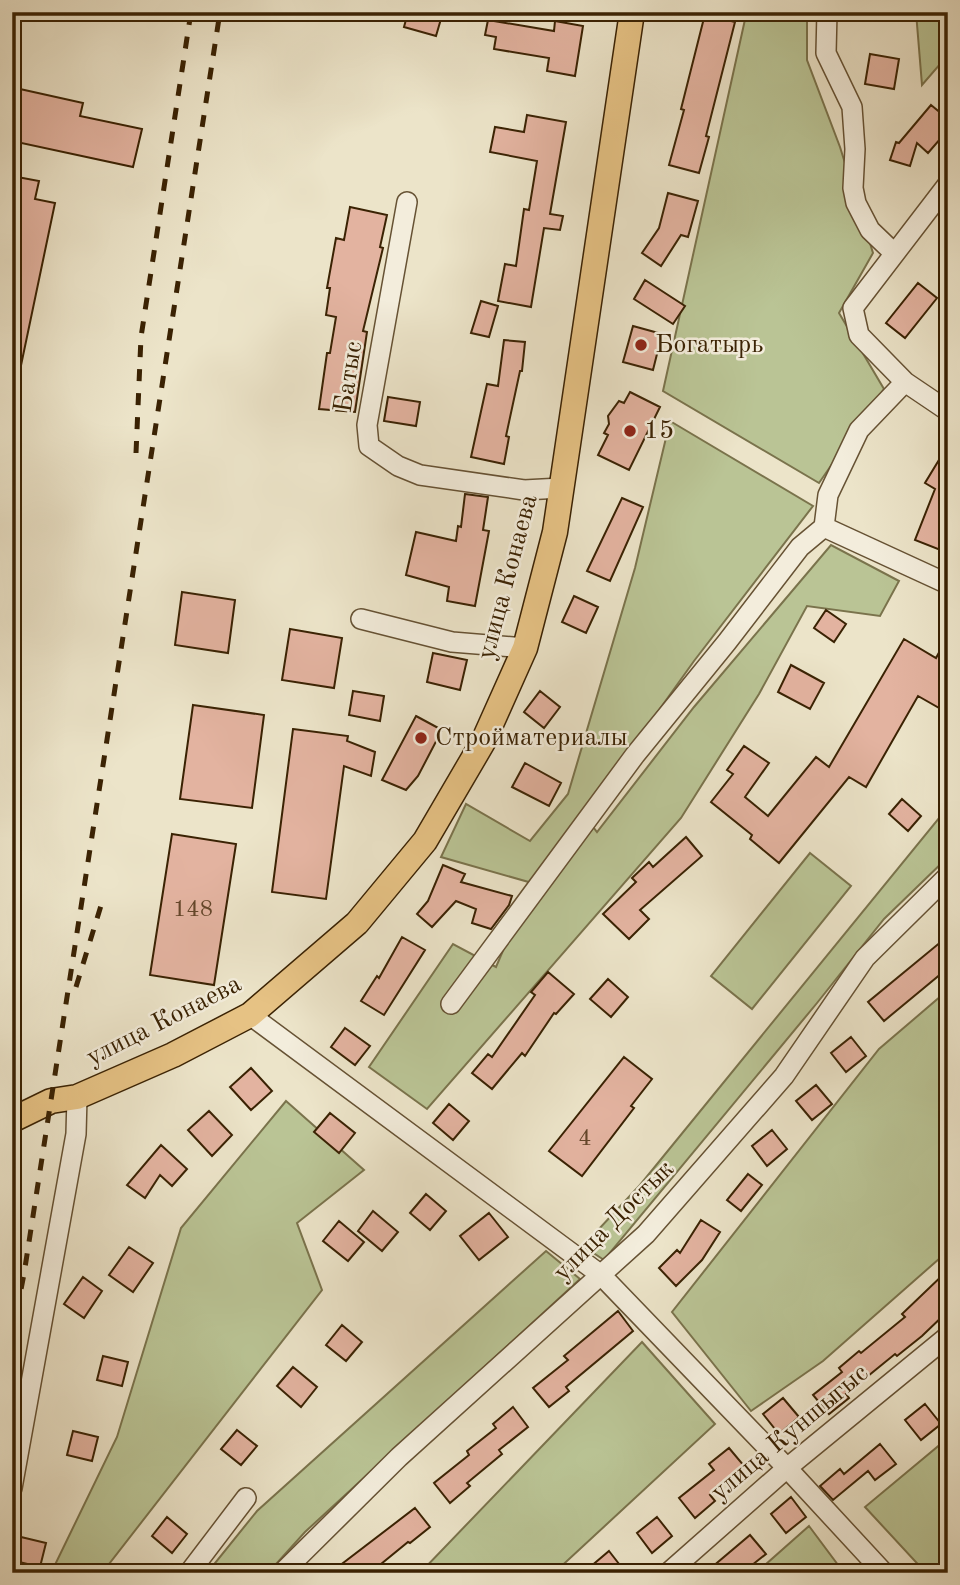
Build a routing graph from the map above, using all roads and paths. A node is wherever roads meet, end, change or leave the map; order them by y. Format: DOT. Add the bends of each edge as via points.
graph roads {
  1 [pos="632,12"];
  2 [pos="827,12"];
  3 [pos="948,184"];
  4 [pos="407,201"];
  5 [pos="894,253"];
  6 [pos="905,382"];
  7 [pos="948,411"];
  8 [pos="562,488"];
  9 [pos="824,527"];
  10 [pos="948,583"];
  11 [pos="362,619"];
  12 [pos="525,648"];
  13 [pos="948,876"];
  14 [pos="450,1004"];
  15 [pos="250,1015"];
  16 [pos="77,1097"];
  17 [pos="12,1119"];
  18 [pos="601,1275"];
  19 [pos="948,1336"];
  20 [pos="787,1468"];
  21 [pos="12,1488"];
  22 [pos="246,1498"];
  23 [pos="189,1573"];
  24 [pos="282,1573"];
  25 [pos="668,1573"];
  26 [pos="884,1573"];
  1 -- 8 [label="main road, улица Конаева"];
  2 -- 5 [label="street" via="826,53 852,107 856,203 870,230"];
  3 -- 5 [label="street"];
  4 -- 8 [label="street, Батыс" via="367,425 369,446 419,475 524,490"];
  5 -- 6 [label="street" via="853,308 859,335"];
  6 -- 7 [label="street"];
  6 -- 9 [label="street" via="859,430 828,495"];
  8 -- 12 [label="main road, улица Конаева"];
  9 -- 10 [label="street"];
  9 -- 14 [label="street" via="800,547 643,744"];
  11 -- 12 [label="street" via="452,642"];
  12 -- 15 [label="main road, улица Конаева" via="483,743 425,841 357,923"];
  13 -- 18 [label="street, улица Достык" via="865,958 784,1076 646,1234"];
  15 -- 16 [label="main road, улица Конаева"];
  15 -- 18 [label="street"];
  16 -- 17 [label="main road, улица Конаева" via="51,1101"];
  16 -- 21 [label="street" via="76,1135"];
  18 -- 20 [label="street"];
  18 -- 24 [label="street, улица Достык" via="399,1457"];
  19 -- 20 [label="street, улица Куншыгыс"];
  20 -- 25 [label="street, улица Куншыгыс"];
  20 -- 26 [label="street"];
  22 -- 23 [label="street"];
}
